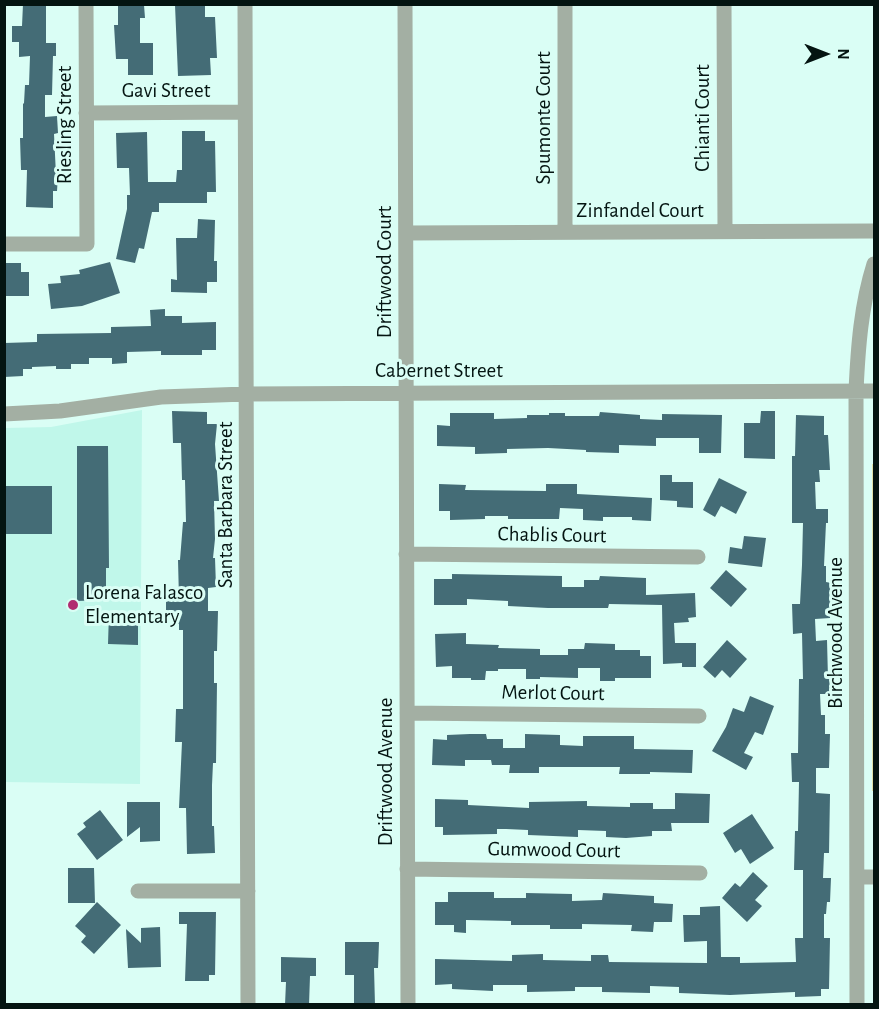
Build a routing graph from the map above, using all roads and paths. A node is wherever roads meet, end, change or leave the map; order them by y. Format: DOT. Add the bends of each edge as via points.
graph roads {
  1 [pos="86,4"];
  2 [pos="245,4"];
  3 [pos="405,4"];
  4 [pos="565,4"];
  5 [pos="724,4"];
  6 [pos="245,112"];
  7 [pos="86,113"];
  8 [pos="724,231"];
  9 [pos="874,231"];
  10 [pos="565,232"];
  11 [pos="405,233"];
  12 [pos="4,244"];
  13 [pos="874,264"];
  14 [pos="856,391"];
  15 [pos="874,391"];
  16 [pos="406,393"];
  17 [pos="246,394"];
  18 [pos="4,414"];
  19 [pos="406,547"];
  20 [pos="698,557"];
  21 [pos="407,713"];
  22 [pos="699,716"];
  23 [pos="407,869"];
  24 [pos="700,873"];
  25 [pos="858,877"];
  26 [pos="874,877"];
  27 [pos="138,891"];
  28 [pos="248,891"];
  29 [pos="248,1005"];
  30 [pos="408,1005"];
  31 [pos="857,1005"];
  1 -- 7 [label="street, Riesling Street"];
  2 -- 6 [label="street, Santa Barbara Street"];
  3 -- 11 [label="street, Driftwood Court"];
  4 -- 10 [label="street, Spumonte Court"];
  5 -- 8 [label="street, Chianti Court"];
  6 -- 7 [label="street, Gavi Street"];
  6 -- 17 [label="street, Santa Barbara Street"];
  7 -- 12 [label="street, Riesling Street" via="87,244"];
  8 -- 9 [label="street, Zinfandel Court"];
  8 -- 10 [label="street, Zinfandel Court"];
  10 -- 11 [label="street, Zinfandel Court"];
  11 -- 16 [label="street, Driftwood Court"];
  13 -- 14 [label="street, Birchwood Avenue" via="859,339"];
  14 -- 15 [label="street, Cabernet Street"];
  14 -- 16 [label="street, Cabernet Street"];
  14 -- 25 [label="street, Birchwood Avenue"];
  16 -- 17 [label="street, Cabernet Street"];
  16 -- 19 [label="street, Driftwood Court"];
  17 -- 18 [label="street, Cabernet Street" via="161,397"];
  17 -- 28 [label="street, Santa Barbara Street"];
  19 -- 20 [label="street, Chablis Court"];
  19 -- 21 [label="street, Driftwood Avenue"];
  21 -- 22 [label="street, Merlot Court"];
  21 -- 23 [label="street, Driftwood Avenue"];
  23 -- 24 [label="street, Gumwood Court"];
  23 -- 30 [label="street, Driftwood Avenue"];
  25 -- 26 [label="street"];
  25 -- 31 [label="street, Birchwood Avenue"];
  27 -- 28 [label="street"];
  28 -- 29 [label="street, Santa Barbara Street"];
}
